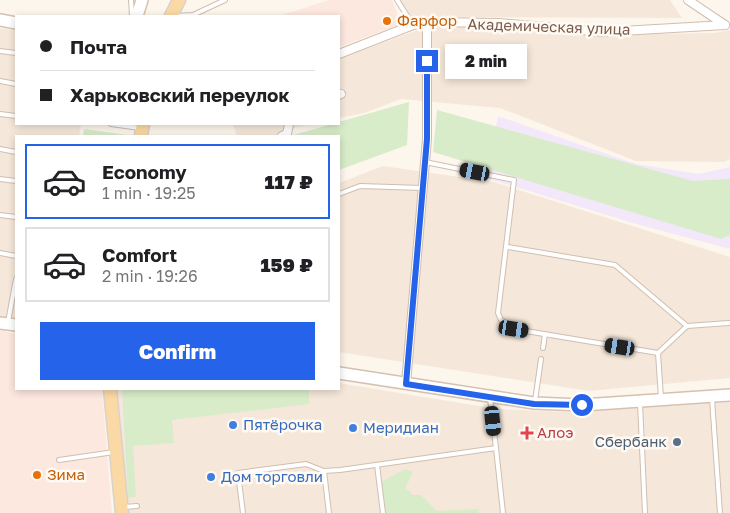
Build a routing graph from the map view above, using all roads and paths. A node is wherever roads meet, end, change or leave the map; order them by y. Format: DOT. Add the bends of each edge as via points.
graph roads {
  1 [pos="131,0"];
  2 [pos="142,0"];
  3 [pos="173,0"];
  4 [pos="180,0"];
  5 [pos="225,0"];
  6 [pos="396,0"];
  7 [pos="688,0"];
  8 [pos="132,15"];
  9 [pos="137,15"];
  10 [pos="170,15"];
  11 [pos="171,15"];
  12 [pos="192,15"];
  13 [pos="0,20"];
  14 [pos="427,22"];
  15 [pos="15,23"];
  16 [pos="727,24"];
  17 [pos="413,25"];
  18 [pos="0,51"];
  19 [pos="15,53"];
  20 [pos="340,54"];
  21 [pos="0,81"];
  22 [pos="15,84"];
  23 [pos="0,114"];
  24 [pos="15,116"];
  25 [pos="116,125"];
  26 [pos="142,130"];
  27 [pos="0,149"];
  28 [pos="15,152"];
  29 [pos="425,162"];
  30 [pos="0,179"];
  31 [pos="15,181"];
  32 [pos="423,188"];
  33 [pos="340,194"];
  34 [pos="0,215"];
  35 [pos="15,217"];
  36 [pos="508,248"];
  37 [pos="0,253"];
  38 [pos="15,256"];
  39 [pos="15,285"];
  40 [pos="730,323"];
  41 [pos="8,324"];
  42 [pos="687,326"];
  43 [pos="545,334"];
  44 [pos="543,348"];
  45 [pos="658,353"];
  46 [pos="541,359"];
  47 [pos="340,374"];
  48 [pos="406,384"];
  49 [pos="110,390"];
  50 [pos="730,395"];
  51 [pos="712,397"];
  52 [pos="490,398"];
  53 [pos="662,400"];
  54 [pos="640,402"];
  55 [pos="534,404"];
  56 [pos="496,448"];
  57 [pos="116,452"];
  58 [pos="59,460"];
  59 [pos="377,465"];
  60 [pos="324,471"];
  61 [pos="137,506"];
  62 [pos="122,510"];
  63 [pos="243,513"];
  64 [pos="329,513"];
  65 [pos="384,513"];
  66 [pos="503,513"];
  67 [pos="645,513"];
  68 [pos="720,513"];
  1 -- 8 [label="lane"];
  2 -- 9 [label="main road"];
  3 -- 10 [label="main road"];
  4 -- 11 [label="main road"];
  5 -- 12 [label="lane"];
  6 -- 17 [label="lane"];
  7 -- 16 [label="street"];
  13 -- 15 [label="main road"];
  14 -- 16 [label="street, Академическая улица" via="499,23 604,32"];
  14 -- 17 [label="street, Академическая улица"];
  14 -- 29 [label="street"];
  17 -- 20 [label="street, Академическая улица"];
  18 -- 19 [label="lane"];
  21 -- 22 [label="lane"];
  23 -- 24 [label="lane"];
  25 -- 26 [label="lane"];
  27 -- 28 [label="lane"];
  29 -- 32 [label="street"];
  29 -- 36 [label="lane" via="514,180"];
  30 -- 31 [label="lane"];
  32 -- 33 [label="lane" via="360,186"];
  32 -- 48 [label="street"];
  34 -- 35 [label="lane"];
  36 -- 42 [label="lane" via="614,265"];
  36 -- 43 [label="lane" via="498,305 501,320 514,329"];
  37 -- 38 [label="lane"];
  39 -- 41 [label="lane"];
  40 -- 42 [label="lane"];
  42 -- 45 [label="lane"];
  43 -- 44 [label="lane"];
  43 -- 45 [label="lane"];
  45 -- 53 [label="lane"];
  46 -- 55 [label="lane"];
  47 -- 48 [label="main road"];
  48 -- 52 [label="main road"];
  49 -- 57 [label="main road"];
  50 -- 51 [label="main road"];
  51 -- 53 [label="main road"];
  51 -- 68 [label="lane"];
  52 -- 55 [label="main road"];
  52 -- 56 [label="lane"];
  53 -- 54 [label="main road"];
  54 -- 55 [label="main road"];
  54 -- 67 [label="lane"];
  56 -- 59 [label="lane"];
  56 -- 66 [label="lane"];
  57 -- 58 [label="lane"];
  57 -- 62 [label="main road"];
  59 -- 60 [label="lane"];
  59 -- 65 [label="lane"];
  60 -- 63 [label="lane" via="306,464 238,473"];
  60 -- 64 [label="lane"];
  61 -- 62 [label="lane"];
}
